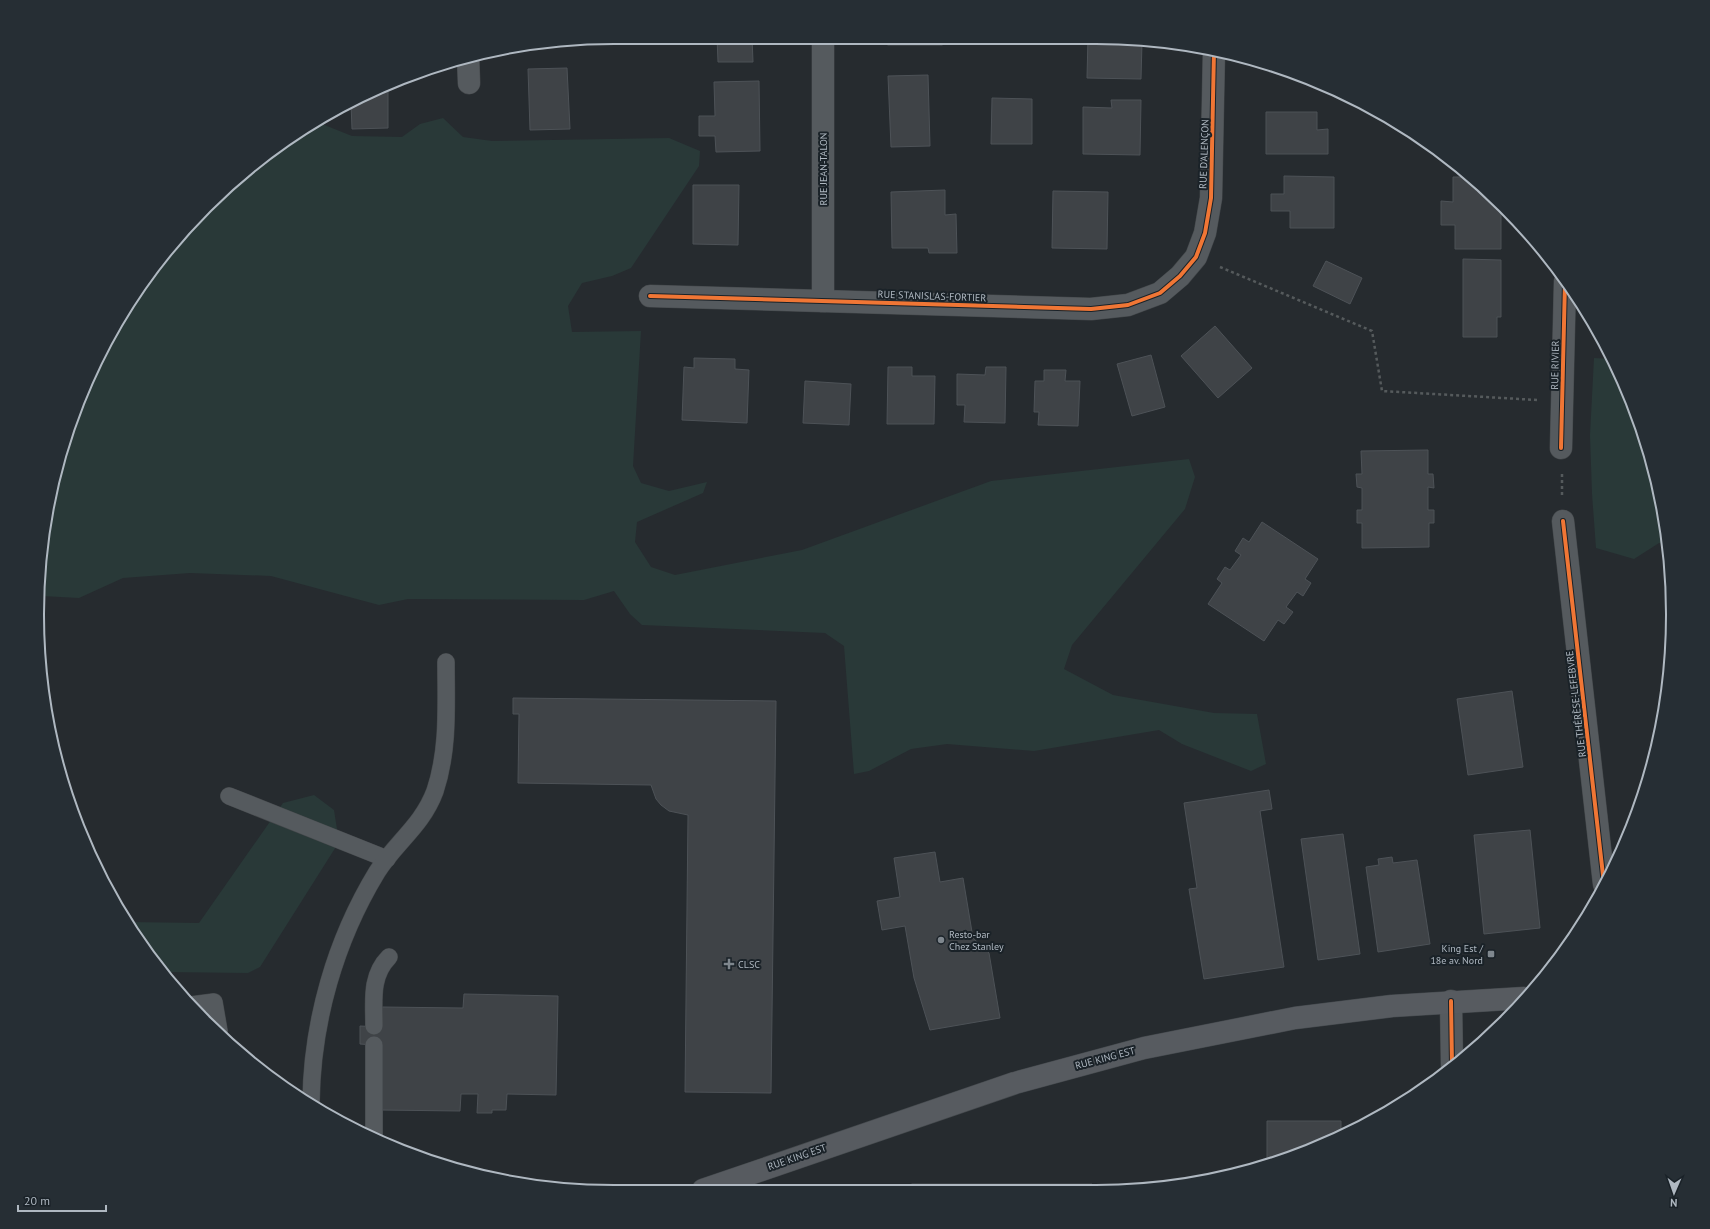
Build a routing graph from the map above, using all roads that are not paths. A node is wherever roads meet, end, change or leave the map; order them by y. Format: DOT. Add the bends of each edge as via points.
graph roads {
  1 [pos="823,44"];
  2 [pos="1214,57"];
  3 [pos="468,63"];
  4 [pos="468,83"];
  5 [pos="1196,257"];
  6 [pos="1564,289"];
  7 [pos="650,296"];
  8 [pos="823,301"];
  9 [pos="1561,448"];
  10 [pos="1563,521"];
  11 [pos="446,662"];
  12 [pos="229,796"];
  13 [pos="387,859"];
  14 [pos="1603,875"];
  15 [pos="389,958"];
  16 [pos="1517,998"];
  17 [pos="1451,1001"];
  18 [pos="198,1004"];
  19 [pos="218,1024"];
  20 [pos="374,1026"];
  21 [pos="374,1045"];
  22 [pos="1452,1060"];
  23 [pos="311,1098"];
  24 [pos="374,1132"];
  25 [pos="718,1185"];
  1 -- 8 [label="street, RUE JEAN-TALON"];
  2 -- 5 [label="street, RUE D'ALENÇON" via="1210,198 1205,233"];
  3 -- 4 [label="street"];
  5 -- 8 [label="street, RUE STANISLAS-FORTIER" via="1180,276 1160,292 1128,305 1091,309"];
  6 -- 9 [label="street, RUE RIVIER"];
  7 -- 8 [label="street, RUE STANISLAS-FORTIER"];
  10 -- 14 [label="street, RUE THÉRÈSE-LEFEBVRE"];
  11 -- 13 [label="lane" via="446,737 435,790 418,824"];
  12 -- 13 [label="lane"];
  13 -- 23 [label="lane" via="361,902 336,957 324,996 315,1050"];
  15 -- 20 [label="lane" via="376,976"];
  16 -- 17 [label="main road, RUE KING EST"];
  17 -- 22 [label="street"];
  17 -- 25 [label="main road, RUE KING EST" via="1295,1018 1144,1048 1014,1083"];
  18 -- 19 [label="lane" via="214,1002"];
  21 -- 24 [label="lane"];
}
